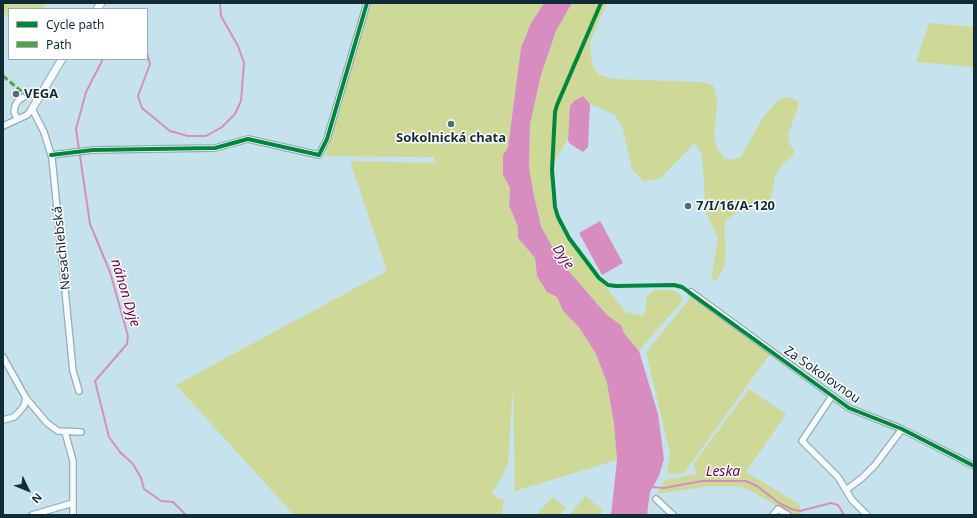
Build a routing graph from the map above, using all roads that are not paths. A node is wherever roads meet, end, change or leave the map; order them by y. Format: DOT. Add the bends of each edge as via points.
graph roads {
  1 [pos="367,3"];
  2 [pos="61,60"];
  3 [pos="42,93"];
  4 [pos="32,109"];
  5 [pos="17,118"];
  6 [pos="3,126"];
  7 [pos="51,155"];
  8 [pos="691,292"];
  9 [pos="3,357"];
  10 [pos="79,391"];
  11 [pos="832,396"];
  12 [pos="26,398"];
  13 [pos="3,420"];
  14 [pos="902,429"];
  15 [pos="65,432"];
  16 [pos="81,432"];
  17 [pos="974,466"];
  18 [pos="846,490"];
  19 [pos="656,499"];
  20 [pos="73,503"];
  21 [pos="32,515"];
  22 [pos="73,515"];
  23 [pos="673,515"];
  24 [pos="773,515"];
  25 [pos="788,515"];
  26 [pos="867,515"];
  1 -- 7 [label="street" via="327,139 319,154 248,139 215,148 84,151"];
  2 -- 3 [label="street"];
  3 -- 4 [label="street"];
  3 -- 5 [label="street" via="26,96 18,101 14,112"];
  4 -- 5 [label="street" via="27,115"];
  4 -- 7 [label="street, Nesachlebská" via="44,132"];
  5 -- 6 [label="street"];
  7 -- 10 [label="street, Nesachlebská" via="56,181 73,371"];
  8 -- 11 [label="street, Za Sokolovnou"];
  9 -- 12 [label="street"];
  11 -- 14 [label="street, Za Sokolovnou" via="849,408"];
  11 -- 18 [label="street, Za Sokolovnou" via="802,441 838,477"];
  12 -- 13 [label="street" via="24,406 14,417"];
  12 -- 15 [label="street" via="47,422 58,431"];
  14 -- 17 [label="street, Za Sokolovnou"];
  14 -- 18 [label="street" via="875,465"];
  15 -- 16 [label="street"];
  15 -- 20 [label="street" via="73,461"];
  18 -- 26 [label="street, Za Sokolovnou"];
  19 -- 23 [label="street"];
  20 -- 21 [label="street"];
  20 -- 22 [label="street"];
  24 -- 25 [label="street" via="778,509"];
}
